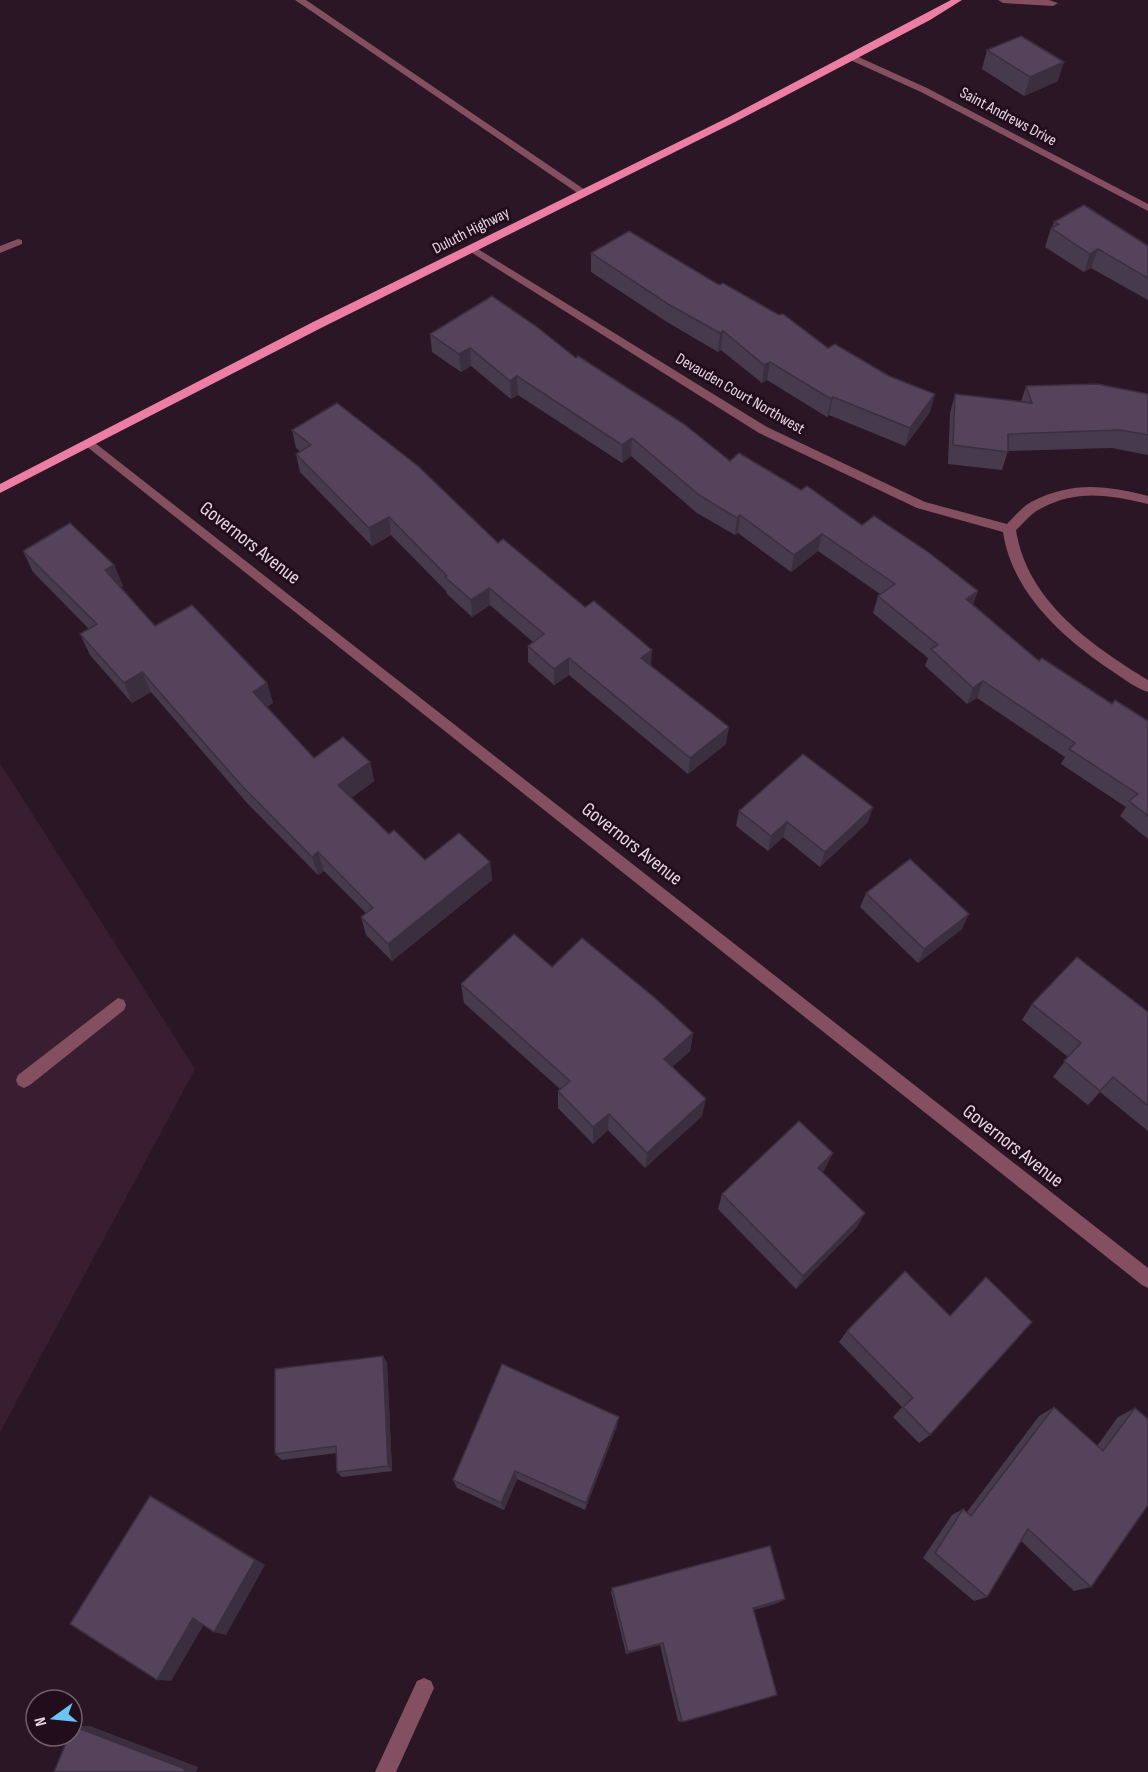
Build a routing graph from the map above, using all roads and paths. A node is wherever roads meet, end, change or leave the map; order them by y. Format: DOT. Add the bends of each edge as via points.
graph roads {
  1 [pos="300,0"];
  2 [pos="957,0"];
  3 [pos="1003,0"];
  4 [pos="1053,3"];
  5 [pos="851,57"];
  6 [pos="583,192"];
  7 [pos="1148,208"];
  8 [pos="18,242"];
  9 [pos="473,249"];
  10 [pos="0,250"];
  11 [pos="90,443"];
  12 [pos="0,489"];
  13 [pos="1148,500"];
  14 [pos="1009,528"];
  15 [pos="1148,687"];
  16 [pos="118,1005"];
  17 [pos="24,1080"];
  18 [pos="1148,1279"];
  19 [pos="424,1688"];
  20 [pos="386,1772"];
  1 -- 6 [label="street"];
  2 -- 5 [label="main road, Duluth Highway"];
  3 -- 4 [label="street"];
  5 -- 6 [label="main road, Duluth Highway"];
  5 -- 7 [label="street, Saint Andrews Drive" via="924,90"];
  6 -- 9 [label="main road, Duluth Highway"];
  8 -- 10 [label="street"];
  9 -- 11 [label="main road, Duluth Highway"];
  9 -- 14 [label="street, Devauden Court Northwest" via="763,429 921,506"];
  11 -- 12 [label="main road, Duluth Highway"];
  11 -- 18 [label="street, Governors Avenue"];
  13 -- 14 [label="street" via="1112,491 1077,491 1034,506"];
  14 -- 15 [label="street" via="1015,559 1051,612 1103,660"];
  16 -- 17 [label="street"];
  19 -- 20 [label="street"];
}
